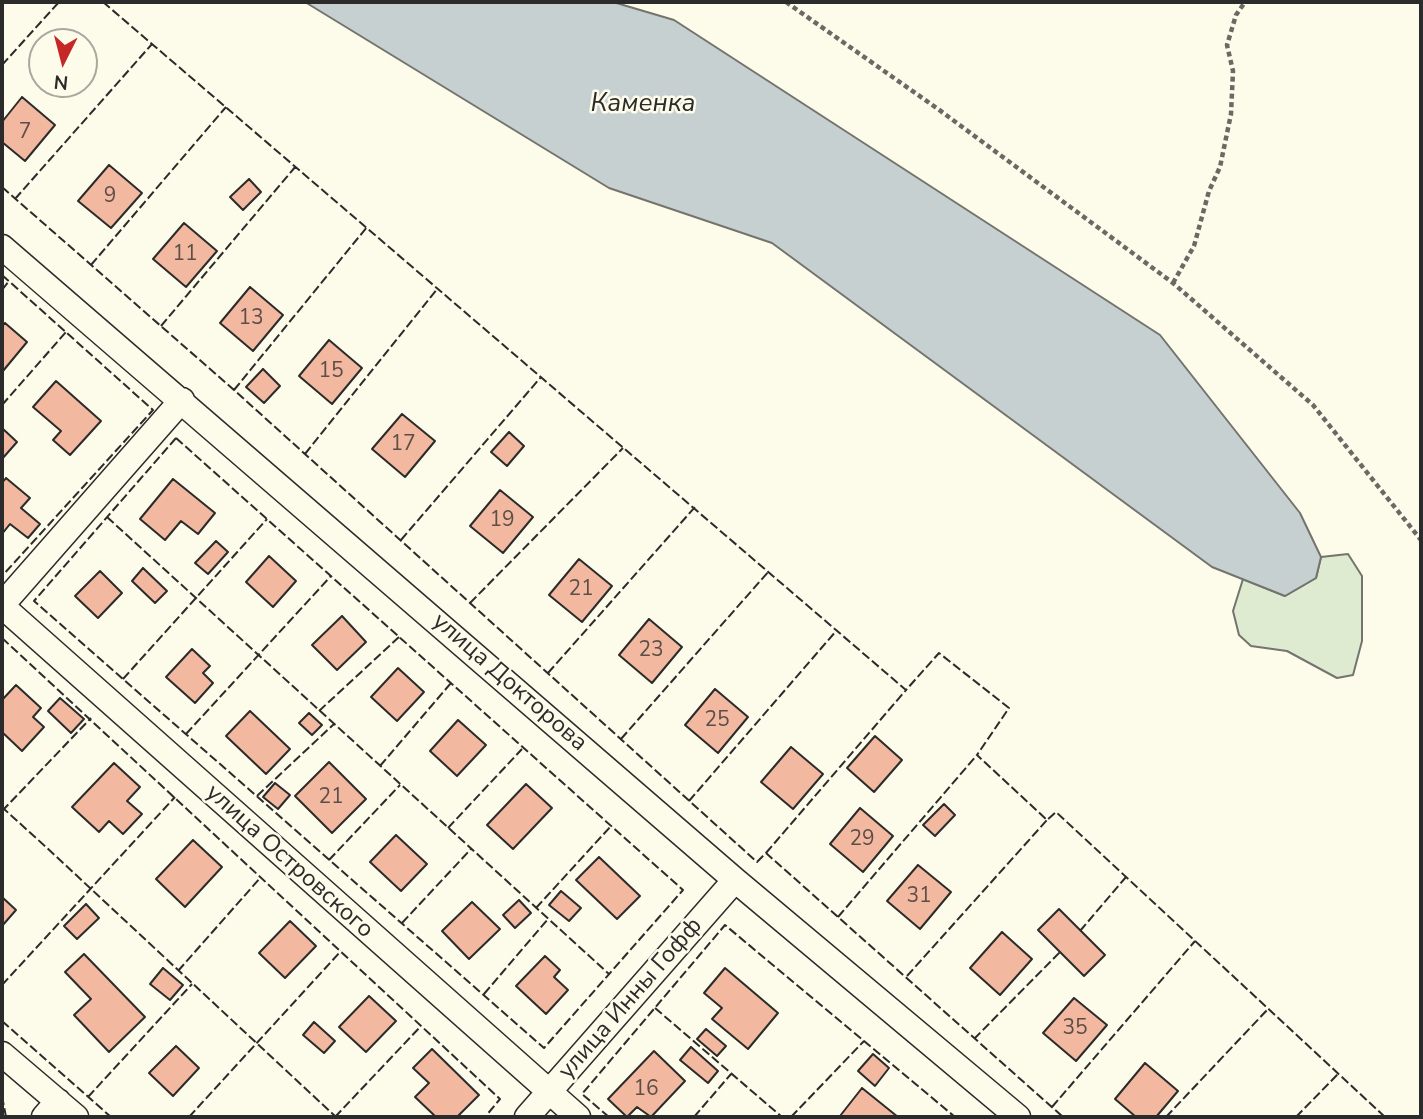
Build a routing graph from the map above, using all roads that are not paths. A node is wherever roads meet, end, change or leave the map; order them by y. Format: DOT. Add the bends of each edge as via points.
graph roads {
  1 [pos="2,247"];
  2 [pos="182,400"];
  3 [pos="2,605"];
  4 [pos="736,880"];
  5 [pos="2,1054"];
  6 [pos="548,1093"];
  7 [pos="59,1112"];
  8 [pos="527,1117"];
  9 [pos="578,1117"];
  10 [pos="1018,1117"];
  1 -- 2 [label="street, улица Докторова"];
  2 -- 3 [label="street"];
  2 -- 4 [label="street, улица Докторова"];
  3 -- 6 [label="street, улица Островского"];
  4 -- 6 [label="street, улица Инны Гофф"];
  4 -- 10 [label="street, улица Докторова"];
  5 -- 7 [label="street"];
  6 -- 8 [label="street, улица Инны Гофф"];
  6 -- 9 [label="street, улица Островского"];
}
